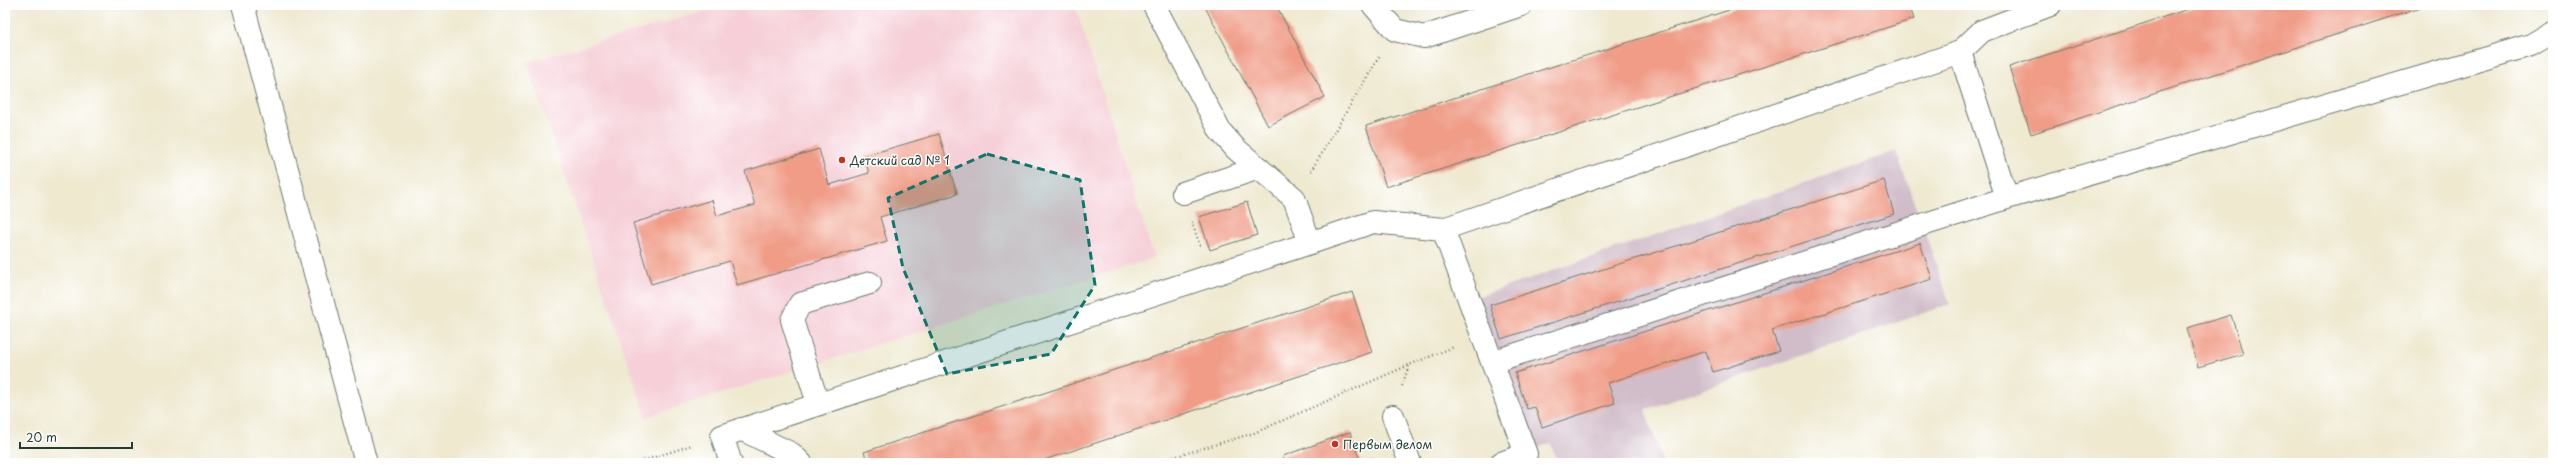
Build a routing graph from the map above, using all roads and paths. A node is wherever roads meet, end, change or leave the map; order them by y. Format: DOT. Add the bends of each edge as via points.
graph roads {
  1 [pos="243,5"];
  2 [pos="1154,5"];
  3 [pos="1373,5"];
  4 [pos="1521,5"];
  5 [pos="2050,5"];
  6 [pos="2001,13"];
  7 [pos="1395,30"];
  8 [pos="2553,32"];
  9 [pos="1960,52"];
  10 [pos="1259,168"];
  11 [pos="1183,193"];
  12 [pos="1294,198"];
  13 [pos="2007,198"];
  14 [pos="1443,229"];
  15 [pos="1310,243"];
  16 [pos="1210,275"];
  17 [pos="870,283"];
  18 [pos="1482,336"];
  19 [pos="1492,362"];
  20 [pos="1408,365"];
  21 [pos="818,404"];
  22 [pos="1393,416"];
  23 [pos="731,432"];
  24 [pos="366,463"];
  25 [pos="636,463"];
  26 [pos="731,463"];
  27 [pos="801,463"];
  28 [pos="1154,463"];
  29 [pos="1410,463"];
  30 [pos="1501,463"];
  1 -- 24 [label="lane"];
  2 -- 10 [label="lane" via="1220,131"];
  3 -- 7 [label="lane"];
  4 -- 7 [label="lane" via="1424,37"];
  5 -- 6 [label="lane"];
  6 -- 9 [label="lane"];
  7 -- 12 [label="path"];
  8 -- 13 [label="lane" via="2531,45"];
  9 -- 13 [label="lane"];
  9 -- 14 [label="lane"];
  10 -- 11 [label="lane"];
  10 -- 12 [label="lane"];
  11 -- 16 [label="path"];
  12 -- 15 [label="lane"];
  13 -- 19 [label="lane"];
  14 -- 15 [label="lane" via="1373,222"];
  14 -- 18 [label="lane"];
  15 -- 16 [label="lane"];
  16 -- 21 [label="lane"];
  17 -- 21 [label="lane" via="800,304 792,320"];
  18 -- 19 [label="lane"];
  18 -- 20 [label="path"];
  19 -- 30 [label="lane" via="1526,454"];
  20 -- 22 [label="path"];
  20 -- 28 [label="path" via="1254,433"];
  21 -- 23 [label="lane"];
  22 -- 29 [label="lane"];
  23 -- 25 [label="path"];
  23 -- 26 [label="lane"];
  23 -- 27 [label="lane" via="792,454"];
}
